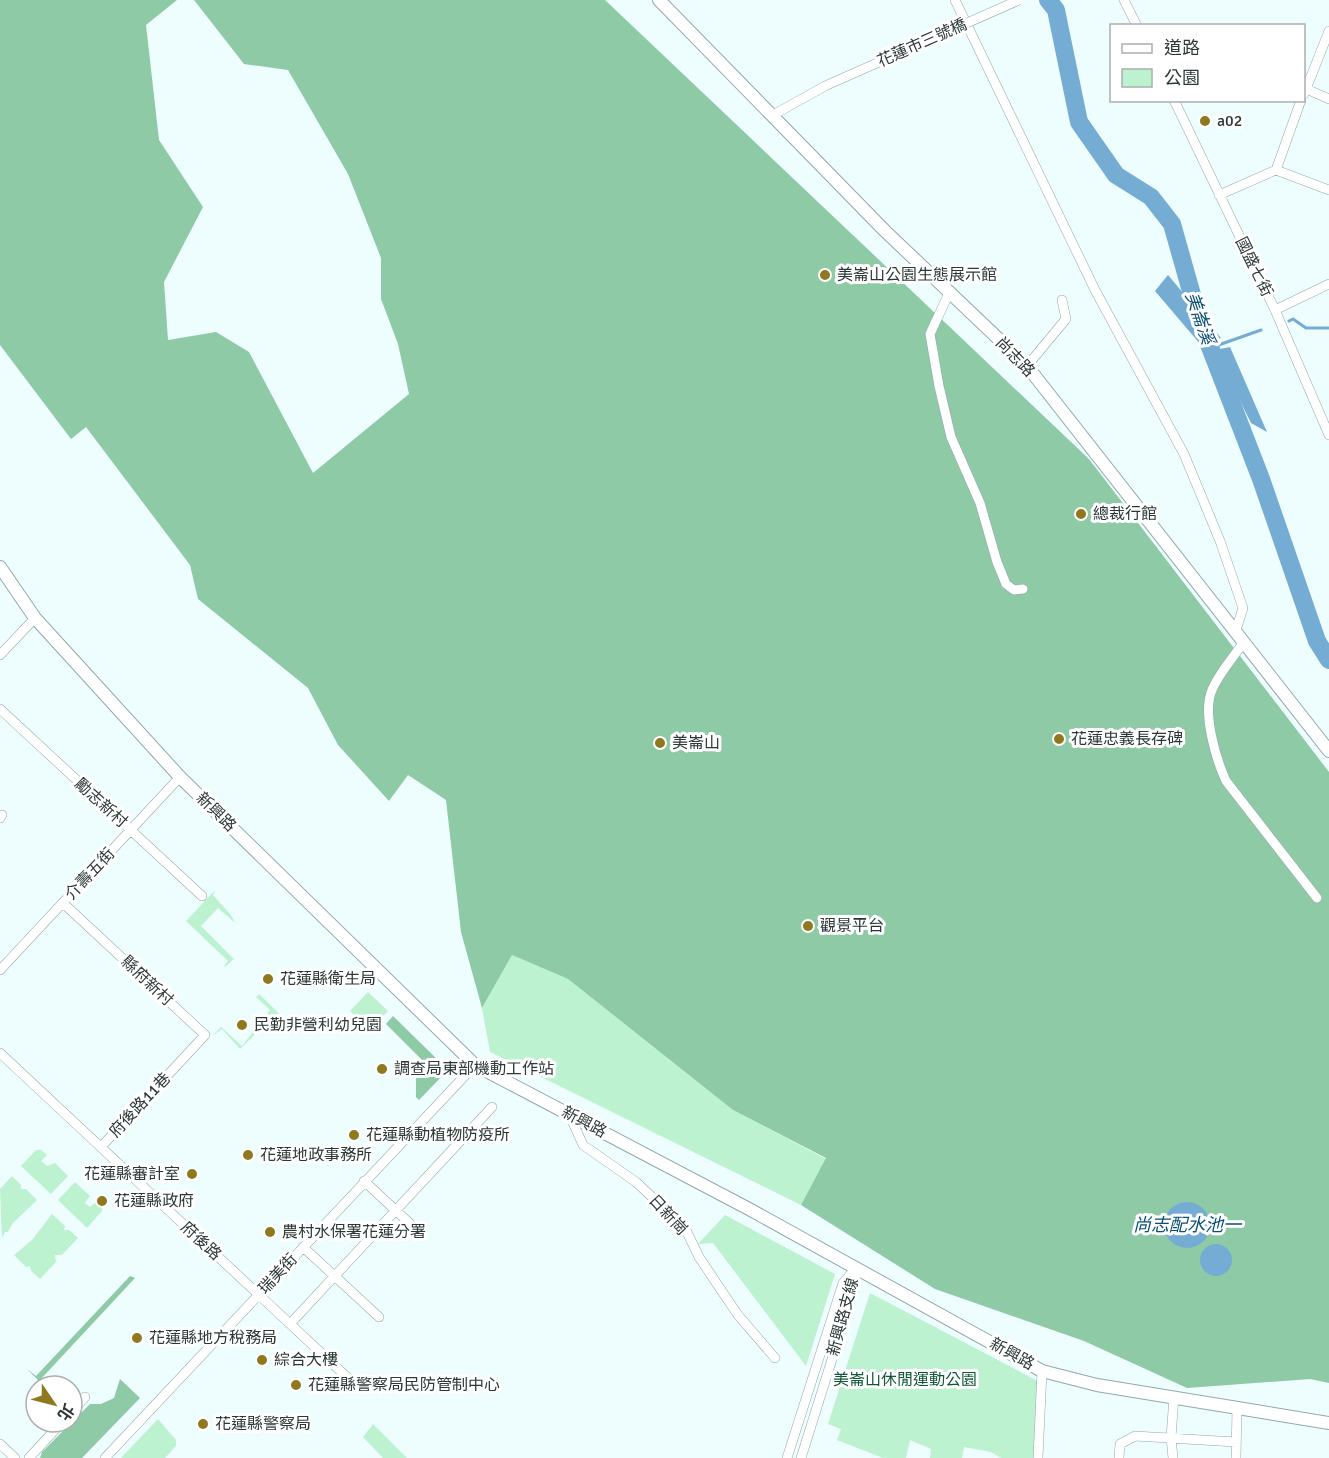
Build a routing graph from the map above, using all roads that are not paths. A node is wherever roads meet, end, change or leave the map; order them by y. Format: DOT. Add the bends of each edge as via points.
graph roads {
  1 [pos="659,0"];
  2 [pos="955,0"];
  3 [pos="1019,0"];
  4 [pos="1124,0"];
  5 [pos="1136,24"];
  6 [pos="1329,31"];
  7 [pos="1305,89"];
  8 [pos="1305,91"];
  9 [pos="1329,99"];
  10 [pos="1175,102"];
  11 [pos="1300,102"];
  12 [pos="773,115"];
  13 [pos="1275,170"];
  14 [pos="1329,190"];
  15 [pos="1219,195"];
  16 [pos="1329,284"];
  17 [pos="950,294"];
  18 [pos="1062,300"];
  19 [pos="1275,310"];
  20 [pos="1027,366"];
  21 [pos="1329,435"];
  22 [pos="0,567"];
  23 [pos="1023,589"];
  24 [pos="35,618"];
  25 [pos="1236,630"];
  26 [pos="1243,643"];
  27 [pos="0,655"];
  28 [pos="0,709"];
  29 [pos="1329,751"];
  30 [pos="180,777"];
  31 [pos="131,830"];
  32 [pos="202,896"];
  33 [pos="1317,898"];
  34 [pos="63,903"];
  35 [pos="0,970"];
  36 [pos="0,1053"];
  37 [pos="180,1062"];
  38 [pos="475,1065"];
  39 [pos="492,1107"];
  40 [pos="569,1114"];
  41 [pos="101,1147"];
  42 [pos="364,1181"];
  43 [pos="396,1211"];
  44 [pos="418,1231"];
  45 [pos="303,1247"];
  46 [pos="856,1268"];
  47 [pos="336,1277"];
  48 [pos="258,1295"];
  49 [pos="379,1317"];
  50 [pos="290,1324"];
  51 [pos="775,1358"];
  52 [pos="1042,1371"];
  53 [pos="349,1379"];
  54 [pos="1174,1397"];
  55 [pos="1237,1407"];
  56 [pos="1329,1423"];
  57 [pos="51,1434"];
  58 [pos="1171,1437"];
  59 [pos="1236,1442"];
  60 [pos="0,1444"];
  61 [pos="15,1458"];
  62 [pos="29,1458"];
  63 [pos="105,1458"];
  64 [pos="787,1458"];
  65 [pos="801,1458"];
  66 [pos="1038,1458"];
  67 [pos="1119,1458"];
  68 [pos="1173,1458"];
  69 [pos="1236,1458"];
  1 -- 12 [label="street, 尚志路"];
  2 -- 25 [label="street" via="1095,290 1184,454 1243,608"];
  3 -- 12 [label="street, 花蓮市三號橋, bridge" via="825,86"];
  4 -- 5 [label="street"];
  6 -- 7 [label="street"];
  8 -- 9 [label="street"];
  10 -- 15 [label="street, 國盛七街"];
  11 -- 13 [label="street"];
  12 -- 17 [label="street, 尚志路"];
  13 -- 14 [label="street"];
  13 -- 15 [label="street"];
  15 -- 19 [label="street, 國盛七街"];
  16 -- 19 [label="street"];
  17 -- 20 [label="street, 尚志路"];
  17 -- 23 [label="street" via="930,334 951,437 980,503 1006,584 1014,590"];
  18 -- 20 [label="street" via="1066,319"];
  19 -- 21 [label="street, 國盛七街"];
  20 -- 25 [label="street, 尚志路"];
  22 -- 24 [label="street, 新興路"];
  24 -- 27 [label="street"];
  24 -- 30 [label="street, 新興路"];
  25 -- 26 [label="street, 尚志路"];
  26 -- 29 [label="street, 尚志路"];
  26 -- 33 [label="street" via="1209,698 1218,765 1226,781"];
  28 -- 31 [label="street, 勵志新村"];
  30 -- 31 [label="street, 介壽五街"];
  30 -- 38 [label="street, 新興路"];
  31 -- 32 [label="street, 勵志新村"];
  31 -- 34 [label="street, 介壽五街"];
  34 -- 35 [label="street, 介壽五街"];
  34 -- 37 [label="street, 縣府新村" via="205,1035"];
  36 -- 41 [label="street, 府後路"];
  37 -- 41 [label="street, 府後路11巷"];
  38 -- 40 [label="street, 新興路"];
  38 -- 42 [label="street, 瑞美街"];
  39 -- 43 [label="street"];
  40 -- 46 [label="street, 新興路"];
  40 -- 51 [label="street, 日新崗" via="583,1145 636,1182 685,1228 717,1284"];
  41 -- 48 [label="street, 府後路"];
  42 -- 43 [label="street"];
  42 -- 45 [label="street, 瑞美街"];
  43 -- 44 [label="street"];
  43 -- 47 [label="street"];
  45 -- 47 [label="street"];
  45 -- 48 [label="street, 瑞美街"];
  46 -- 52 [label="street, 新興路"];
  46 -- 64 [label="street, 新興路支線" via="843,1283"];
  46 -- 65 [label="street, 新興路支線" via="854,1289"];
  47 -- 49 [label="street"];
  47 -- 50 [label="street"];
  48 -- 50 [label="street, 府後路"];
  48 -- 63 [label="street, 瑞美街"];
  50 -- 53 [label="street, 府後路"];
  52 -- 54 [label="street, 新興路" via="1097,1385"];
  52 -- 66 [label="street"];
  54 -- 55 [label="street, 新興路"];
  54 -- 58 [label="street"];
  55 -- 56 [label="street, 新興路"];
  55 -- 59 [label="street"];
  57 -- 62 [label="street"];
  58 -- 59 [label="street"];
  58 -- 67 [label="street" via="1130,1436 1120,1444"];
  58 -- 68 [label="street"];
  59 -- 69 [label="street"];
  60 -- 61 [label="street"];
}
